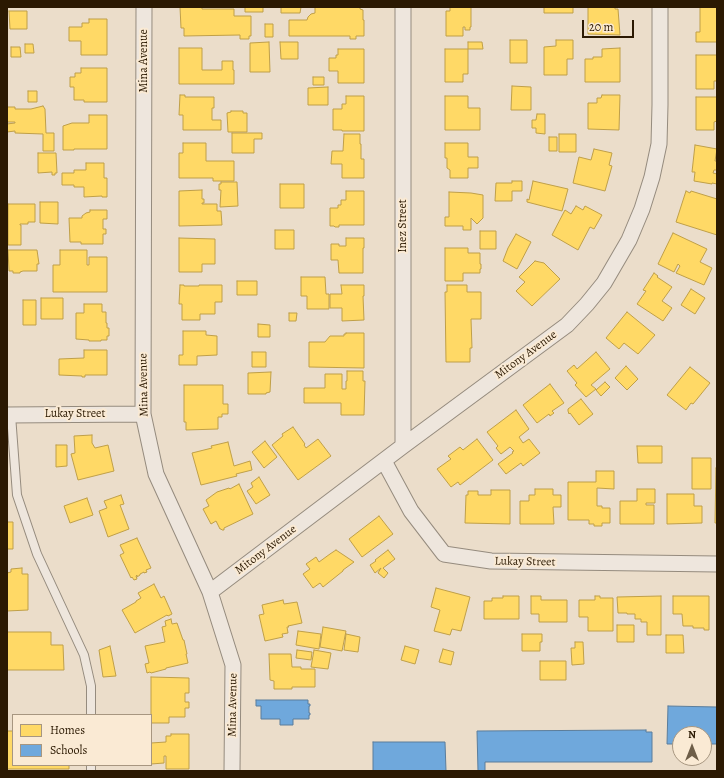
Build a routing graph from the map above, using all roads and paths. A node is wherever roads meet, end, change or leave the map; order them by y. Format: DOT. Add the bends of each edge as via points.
graph roads {
  1 [pos="144,7"];
  2 [pos="403,7"];
  3 [pos="660,7"];
  4 [pos="143,414"];
  5 [pos="9,415"];
  6 [pos="403,446"];
  7 [pos="384,461"];
  8 [pos="717,564"];
  9 [pos="210,592"];
  10 [pos="91,714"];
  11 [pos="232,771"];
  1 -- 4 [label="street, Mina Avenue"];
  2 -- 6 [label="street, Inez Street"];
  3 -- 6 [label="street, Mitony Avenue" via="659,144 642,209 629,240 604,283 567,325"];
  4 -- 5 [label="street, Lukay Street"];
  4 -- 9 [label="street, Mina Avenue" via="156,474"];
  5 -- 10 [label="lane" via="17,495 37,554 84,655 91,686"];
  6 -- 7 [label="street, Mitony Avenue"];
  7 -- 8 [label="street, Lukay Street" via="410,511 444,554 491,561"];
  7 -- 9 [label="street, Mitony Avenue"];
  9 -- 11 [label="street, Mina Avenue" via="233,665"];
}
